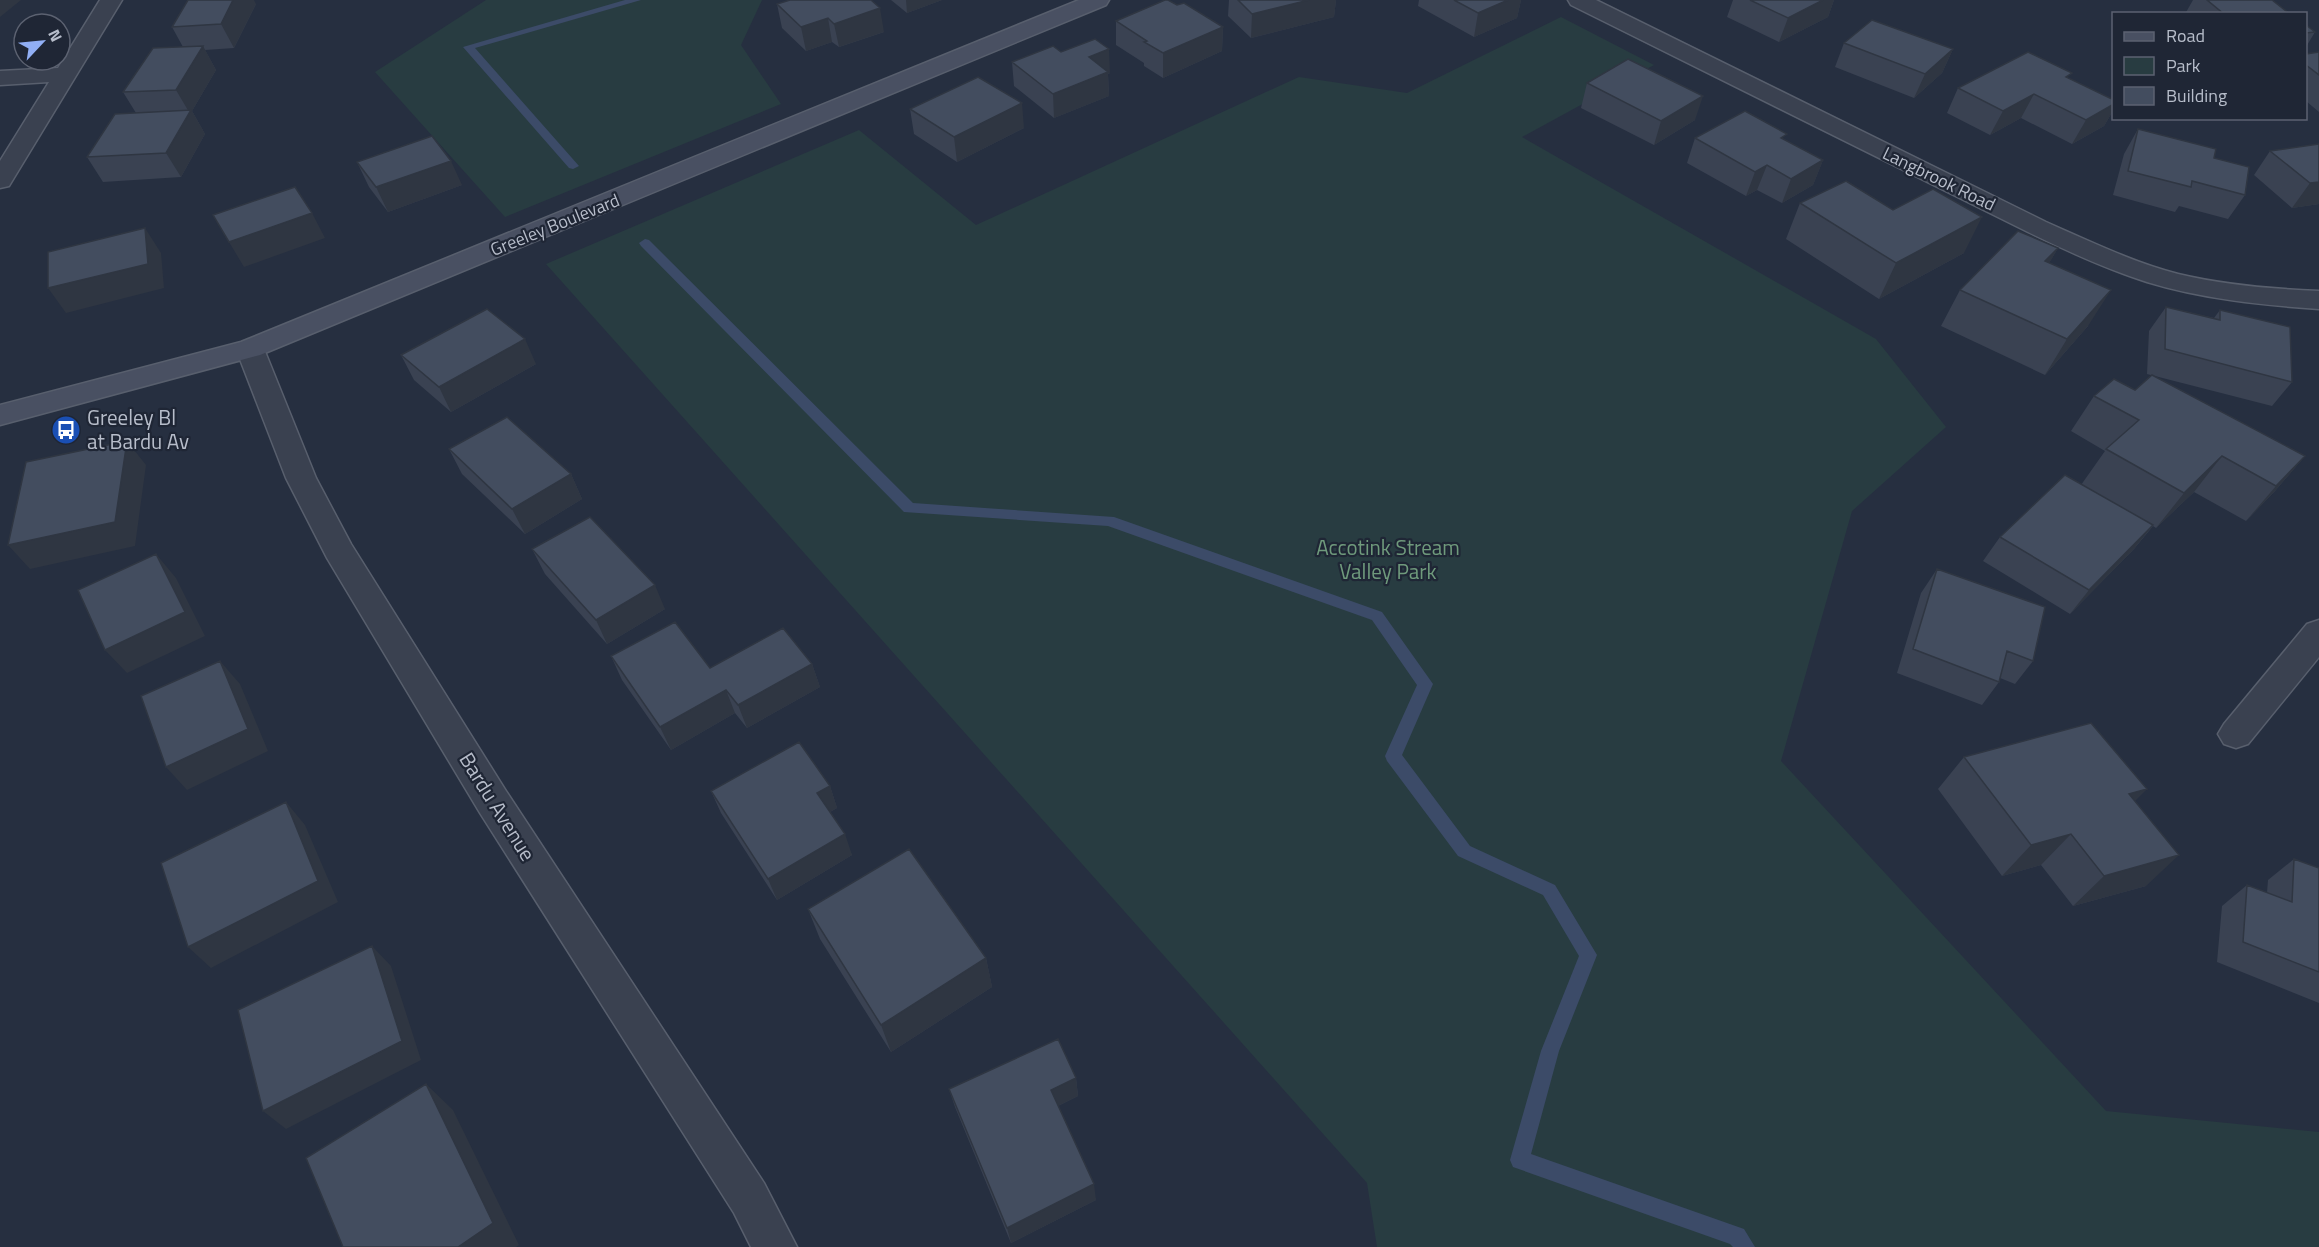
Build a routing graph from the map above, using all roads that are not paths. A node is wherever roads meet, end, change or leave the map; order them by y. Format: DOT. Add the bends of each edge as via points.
graph roads {
  1 [pos="111,0"];
  2 [pos="1098,0"];
  3 [pos="1579,0"];
  4 [pos="1634,0"];
  5 [pos="1607,14"];
  6 [pos="66,74"];
  7 [pos="0,78"];
  8 [pos="0,182"];
  9 [pos="2319,300"];
  10 [pos="250,349"];
  11 [pos="0,415"];
  12 [pos="2319,633"];
  13 [pos="2236,734"];
  14 [pos="775,1247"];
  1 -- 6 [label="street"];
  2 -- 10 [label="street, Greeley Boulevard"];
  3 -- 5 [label="street, Langbrook Road"];
  4 -- 5 [label="street"];
  5 -- 9 [label="street, Langbrook Road" via="2100,256 2157,276 2209,288 2273,298"];
  6 -- 7 [label="street"];
  6 -- 8 [label="street"];
  10 -- 11 [label="street, Greeley Boulevard"];
  10 -- 14 [label="street, Bardu Avenue" via="301,478 338,550 493,802 749,1198"];
  12 -- 13 [label="street"];
}
